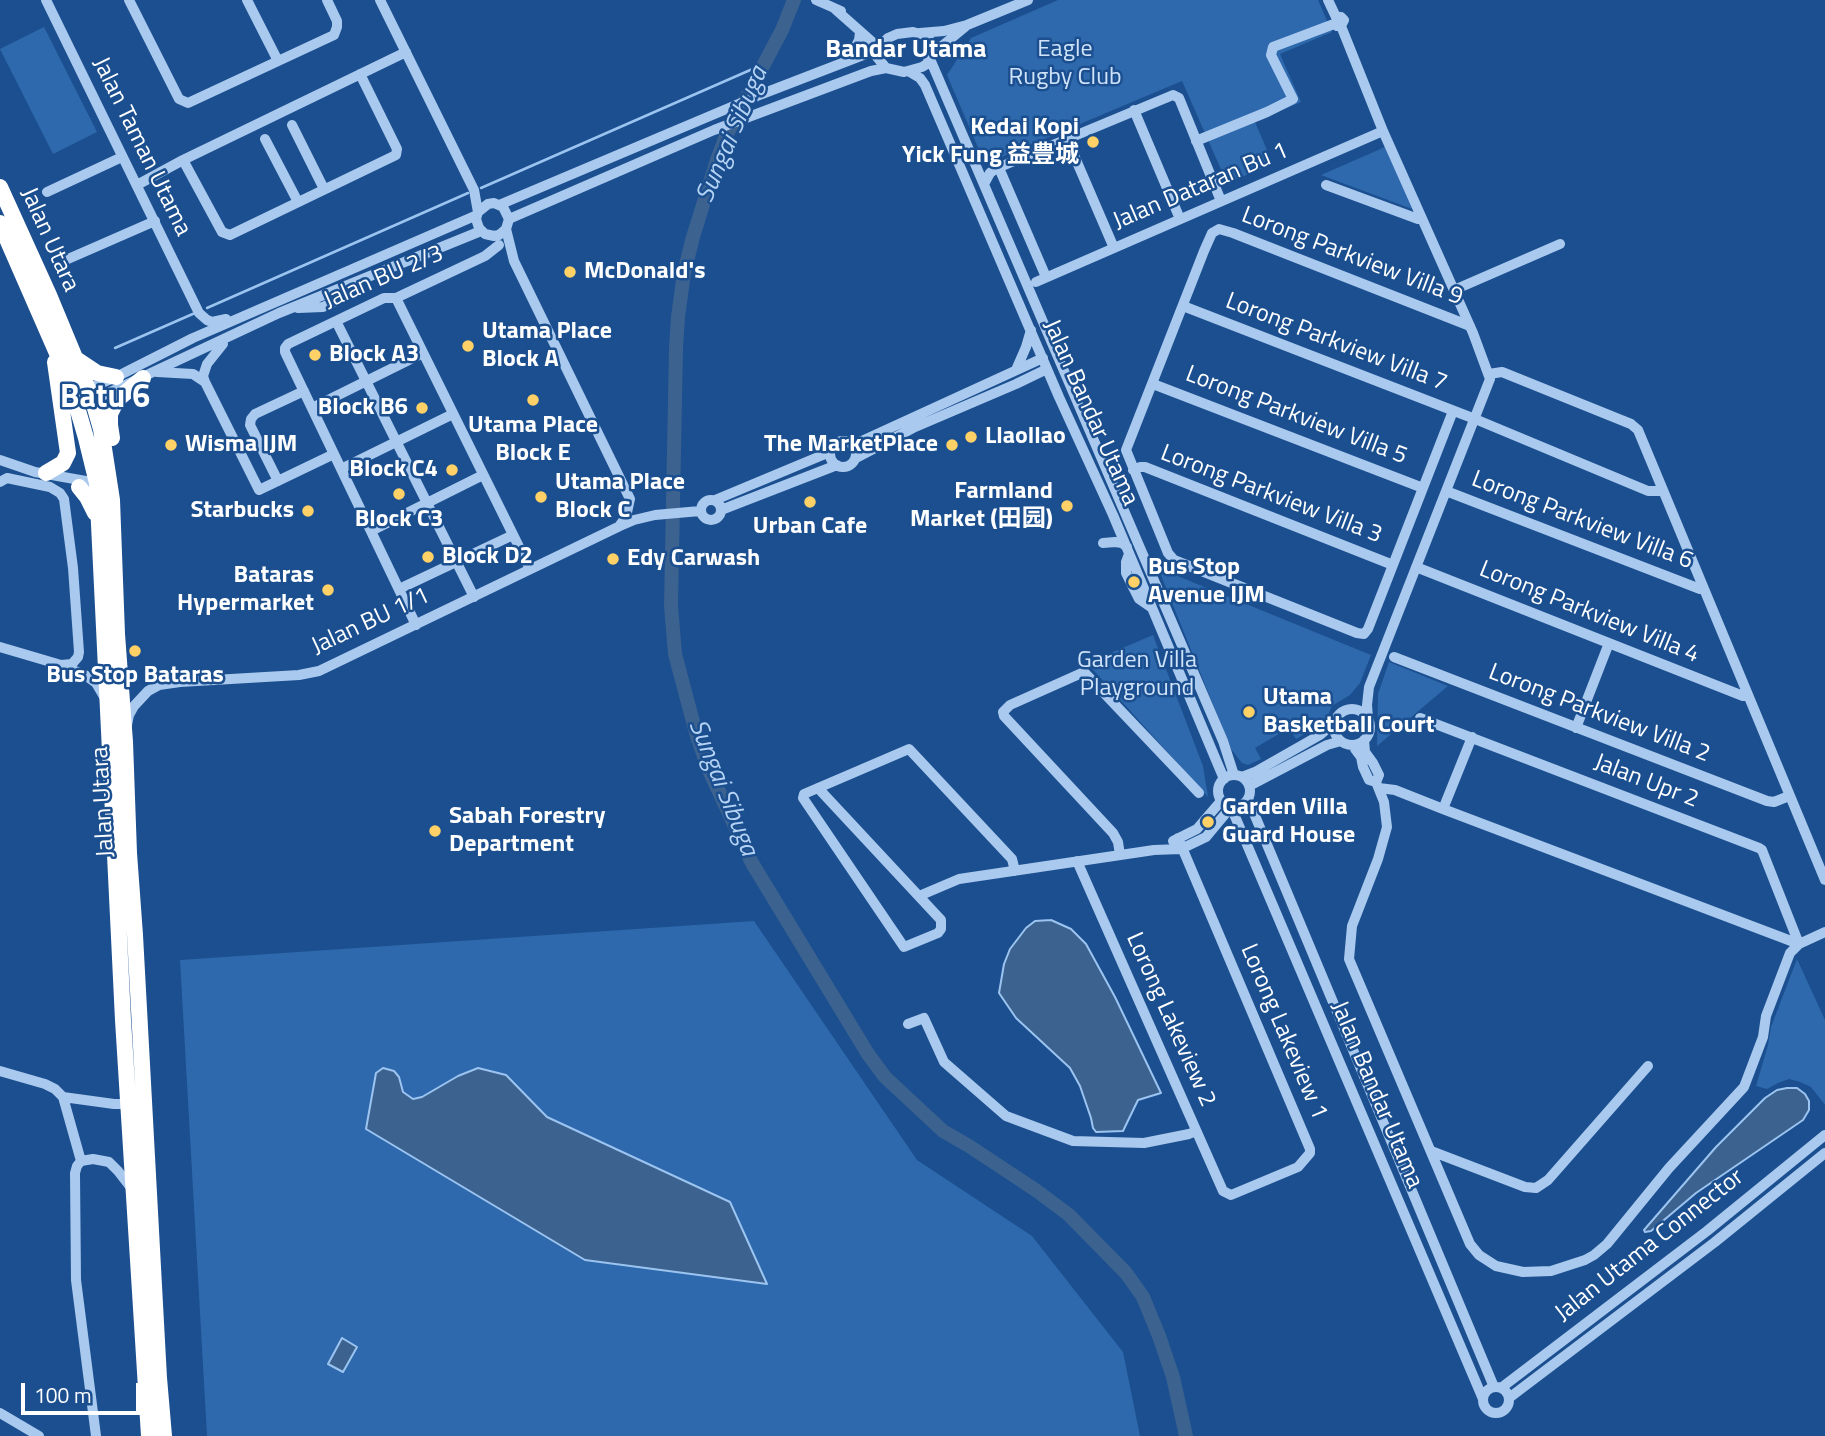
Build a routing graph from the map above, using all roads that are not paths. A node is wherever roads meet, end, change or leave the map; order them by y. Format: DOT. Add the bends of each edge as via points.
graph roads {
  1 [pos="46,0"];
  2 [pos="129,0"];
  3 [pos="247,0"];
  4 [pos="327,0"];
  5 [pos="380,0"];
  6 [pos="816,0"];
  7 [pos="1028,0"];
  8 [pos="1328,0"];
  9 [pos="835,9"];
  10 [pos="1337,23"];
  11 [pos="967,25"];
  12 [pos="860,32"];
  13 [pos="920,33"];
  14 [pos="879,45"];
  15 [pos="405,52"];
  16 [pos="931,57"];
  17 [pos="278,61"];
  18 [pos="848,61"];
  19 [pos="886,68"];
  20 [pos="908,71"];
  21 [pos="360,74"];
  22 [pos="1134,110"];
  23 [pos="292,125"];
  24 [pos="1383,131"];
  25 [pos="265,139"];
  26 [pos="1067,139"];
  27 [pos="1196,141"];
  28 [pos="122,157"];
  29 [pos="183,160"];
  30 [pos="999,168"];
  31 [pos="984,184"];
  32 [pos="137,185"];
  33 [pos="1325,185"];
  34 [pos="0,187"];
  35 [pos="324,189"];
  36 [pos="474,190"];
  37 [pos="47,192"];
  38 [pos="1221,201"];
  39 [pos="298,202"];
  40 [pos="494,204"];
  41 [pos="478,213"];
  42 [pos="1180,219"];
  43 [pos="1423,219"];
  44 [pos="155,221"];
  45 [pos="0,223"];
  46 [pos="508,224"];
  47 [pos="481,231"];
  48 [pos="496,240"];
  49 [pos="1560,244"];
  50 [pos="1114,248"];
  51 [pos="68,259"];
  52 [pos="514,261"];
  53 [pos="1023,275"];
  54 [pos="1041,279"];
  55 [pos="1454,290"];
  56 [pos="1031,295"];
  57 [pos="396,298"];
  58 [pos="1183,306"];
  59 [pos="199,313"];
  60 [pos="250,313"];
  61 [pos="336,321"];
  62 [pos="1470,326"];
  63 [pos="1031,330"];
  64 [pos="193,338"];
  65 [pos="229,338"];
  66 [pos="55,346"];
  67 [pos="424,353"];
  68 [pos="76,359"];
  69 [pos="1049,361"];
  70 [pos="1016,370"];
  71 [pos="1489,374"];
  72 [pos="149,375"];
  73 [pos="116,377"];
  74 [pos="1027,379"];
  75 [pos="366,381"];
  76 [pos="205,382"];
  77 [pos="1153,384"];
  78 [pos="304,391"];
  79 [pos="1059,397"];
  80 [pos="83,398"];
  81 [pos="312,408"];
  82 [pos="1453,411"];
  83 [pos="453,414"];
  84 [pos="1475,419"];
  85 [pos="101,429"];
  86 [pos="396,442"];
  87 [pos="853,445"];
  88 [pos="830,452"];
  89 [pos="334,454"];
  90 [pos="856,458"];
  91 [pos="0,460"];
  92 [pos="15,465"];
  93 [pos="837,465"];
  94 [pos="341,469"];
  95 [pos="1133,470"];
  96 [pos="40,472"];
  97 [pos="0,474"];
  98 [pos="484,475"];
  99 [pos="278,481"];
  100 [pos="0,482"];
  101 [pos="99,485"];
  102 [pos="79,487"];
  103 [pos="1423,488"];
  104 [pos="1446,491"];
  105 [pos="1662,491"];
  106 [pos="112,500"];
  107 [pos="427,503"];
  108 [pos="629,503"];
  109 [pos="718,505"];
  110 [pos="700,511"];
  111 [pos="1125,511"];
  112 [pos="650,516"];
  113 [pos="1410,522"];
  114 [pos="106,525"];
  115 [pos="620,526"];
  116 [pos="1119,529"];
  117 [pos="1431,530"];
  118 [pos="371,531"];
  119 [pos="513,535"];
  120 [pos="1103,543"];
  121 [pos="1128,550"];
  122 [pos="457,562"];
  123 [pos="1393,565"];
  124 [pos="1416,567"];
  125 [pos="530,569"];
  126 [pos="399,589"];
  127 [pos="1704,589"];
  128 [pos="474,597"];
  129 [pos="416,625"];
  130 [pos="1609,643"];
  131 [pos="0,647"];
  132 [pos="1394,657"];
  133 [pos="61,665"];
  134 [pos="1368,690"];
  135 [pos="1748,696"];
  136 [pos="106,701"];
  137 [pos="1345,710"];
  138 [pos="1368,718"];
  139 [pos="1420,718"];
  140 [pos="1334,723"];
  141 [pos="1576,728"];
  142 [pos="1472,737"];
  143 [pos="1364,740"];
  144 [pos="125,742"];
  145 [pos="1344,742"];
  146 [pos="1365,760"];
  147 [pos="1237,779"];
  148 [pos="1377,785"];
  149 [pos="818,788"];
  150 [pos="1199,793"];
  151 [pos="1789,796"];
  152 [pos="1248,799"];
  153 [pos="1226,804"];
  154 [pos="1443,809"];
  155 [pos="1180,843"];
  156 [pos="1120,855"];
  157 [pos="1077,861"];
  158 [pos="1015,871"];
  159 [pos="1825,880"];
  160 [pos="919,896"];
  161 [pos="1825,932"];
  162 [pos="135,935"];
  163 [pos="1798,944"];
  164 [pos="123,1020"];
  165 [pos="908,1024"];
  166 [pos="1648,1066"];
  167 [pos="0,1071"];
  168 [pos="63,1097"];
  169 [pos="129,1104"];
  170 [pos="1196,1131"];
  171 [pos="1825,1135"];
  172 [pos="131,1148"];
  173 [pos="1431,1151"];
  174 [pos="1825,1153"];
  175 [pos="81,1161"];
  176 [pos="109,1162"];
  177 [pos="134,1191"];
  178 [pos="1226,1194"];
  179 [pos="1497,1387"];
  180 [pos="1509,1398"];
  181 [pos="1483,1399"];
  182 [pos="0,1413"];
  183 [pos="39,1436"];
  184 [pos="96,1436"];
  185 [pos="149,1436"];
  186 [pos="164,1436"];
  1 -- 28 [label="street, Jalan Taman Utama"];
  2 -- 17 [label="street" via="182,102"];
  3 -- 17 [label="street"];
  4 -- 17 [label="street" via="337,21 334,35"];
  5 -- 15 [label="street"];
  6 -- 9 [label="street"];
  7 -- 11 [label="street"];
  8 -- 10 [label="street"];
  9 -- 12 [label="street"];
  9 -- 14 [label="street"];
  10 -- 24 [label="street"];
  10 -- 27 [label="street" via="1273,47 1271,55 1293,99"];
  11 -- 13 [label="street"];
  11 -- 16 [label="street"];
  12 -- 14 [label="street"];
  12 -- 18 [label="street"];
  13 -- 14 [label="street" via="897,34"];
  13 -- 16 [label="street" via="929,38"];
  14 -- 18 [label="street"];
  14 -- 19 [label="street" via="877,57"];
  15 -- 21 [label="street"];
  15 -- 36 [label="street"];
  16 -- 20 [label="street" via="922,67"];
  16 -- 31 [label="street, Jalan Bandar Utama"];
  18 -- 40 [label="street"];
  19 -- 20 [label="street"];
  19 -- 46 [label="street" via="714,130"];
  20 -- 63 [label="street, Jalan Bandar Utama" via="925,85"];
  21 -- 29 [label="street"];
  21 -- 35 [label="street" via="398,151"];
  22 -- 26 [label="street"];
  22 -- 27 [label="street" via="1177,96"];
  22 -- 42 [label="street"];
  23 -- 35 [label="street"];
  24 -- 38 [label="street, Jalan Dataran Bu 1"];
  24 -- 43 [label="street"];
  25 -- 39 [label="street"];
  26 -- 30 [label="street"];
  26 -- 50 [label="street"];
  27 -- 38 [label="street"];
  28 -- 32 [label="street, Jalan Taman Utama"];
  28 -- 37 [label="street"];
  29 -- 32 [label="street"];
  29 -- 39 [label="street" via="226,234"];
  30 -- 31 [label="street"];
  30 -- 54 [label="street"];
  31 -- 53 [label="street, Jalan Bandar Utama"];
  32 -- 44 [label="street, Jalan Taman Utama"];
  33 -- 43 [label="street"];
  34 -- 68 [label="highway, Jalan Utara"];
  35 -- 39 [label="street"];
  36 -- 40 [label="street"];
  36 -- 41 [label="street"];
  38 -- 42 [label="street, Jalan Dataran Bu 1"];
  40 -- 41 [label="street"];
  40 -- 46 [label="street" via="506,210"];
  41 -- 47 [label="street"];
  41 -- 60 [label="street"];
  42 -- 50 [label="street, Jalan Dataran Bu 1"];
  43 -- 55 [label="street"];
  44 -- 51 [label="street"];
  44 -- 59 [label="street, Jalan Taman Utama"];
  45 -- 66 [label="highway, Jalan Utara"];
  46 -- 48 [label="street"];
  46 -- 52 [label="street"];
  47 -- 48 [label="street"];
  47 -- 65 [label="street"];
  48 -- 52 [label="street"];
  48 -- 57 [label="street, Jalan BU 2/3" via="485,256"];
  49 -- 55 [label="street"];
  50 -- 54 [label="street, Jalan Dataran Bu 1"];
  52 -- 108 [label="street"];
  53 -- 54 [label="street" via="1028,280"];
  53 -- 56 [label="street, Jalan Bandar Utama"];
  54 -- 56 [label="street"];
  55 -- 62 [label="street"];
  56 -- 69 [label="street, Jalan Bandar Utama"];
  57 -- 61 [label="street, Jalan BU 2/3" via="384,298"];
  57 -- 67 [label="street"];
  58 -- 62 [label="street, Lorong Parkview Villa 9" via="1206,244 1219,229"];
  58 -- 77 [label="street"];
  58 -- 82 [label="street, Lorong Parkview Villa 7"];
  59 -- 60 [label="street" via="212,322"];
  59 -- 64 [label="street"];
  60 -- 64 [label="street"];
  61 -- 75 [label="street"];
  61 -- 78 [label="street, Jalan BU 2/3" via="285,348"];
  62 -- 71 [label="street"];
  63 -- 69 [label="street, Jalan Bandar Utama"];
  63 -- 70 [label="street"];
  64 -- 73 [label="street"];
  65 -- 72 [label="street"];
  65 -- 76 [label="street" via="211,356"];
  66 -- 80 [label="highway, Jalan Utara"];
  66 -- 96 [label="highway" via="68,453 63,463"];
  67 -- 75 [label="street"];
  67 -- 83 [label="street"];
  68 -- 73 [label="highway" via="97,373"];
  68 -- 80 [label="highway, Jalan Utara"];
  69 -- 70 [label="street"];
  69 -- 74 [label="street"];
  69 -- 79 [label="street, Jalan Bandar Utama"];
  69 -- 111 [label="street" via="1076,400"];
  70 -- 87 [label="street"];
  71 -- 84 [label="street"];
  71 -- 105 [label="street" via="1502,372 1635,427"];
  72 -- 76 [label="street" via="192,374"];
  72 -- 80 [label="street"];
  72 -- 114 [label="highway" via="119,397 110,414 121,492"];
  73 -- 80 [label="street"];
  74 -- 79 [label="street" via="1048,384"];
  74 -- 90 [label="street"];
  75 -- 81 [label="street"];
  75 -- 86 [label="street"];
  76 -- 99 [label="street" via="259,490"];
  77 -- 95 [label="street" via="1127,444"];
  77 -- 103 [label="street, Lorong Parkview Villa 5"];
  78 -- 81 [label="street"];
  78 -- 99 [label="street" via="251,419"];
  79 -- 116 [label="street, Jalan Bandar Utama"];
  80 -- 85 [label="highway, Jalan Utara"];
  80 -- 101 [label="highway, Jalan Utara"];
  81 -- 89 [label="street"];
  82 -- 84 [label="street, Lorong Parkview Villa 7"];
  82 -- 103 [label="street"];
  83 -- 86 [label="street"];
  83 -- 98 [label="street"];
  84 -- 104 [label="street"];
  84 -- 105 [label="street, Lorong Parkview Villa 7" via="1648,491"];
  85 -- 101 [label="highway" via="104,473"];
  85 -- 106 [label="highway, Jalan Utara"];
  86 -- 94 [label="street"];
  86 -- 107 [label="street"];
  87 -- 88 [label="street" via="841,441"];
  87 -- 90 [label="street"];
  88 -- 93 [label="street"];
  88 -- 109 [label="street"];
  89 -- 94 [label="street"];
  89 -- 99 [label="street"];
  90 -- 93 [label="street" via="847,466"];
  91 -- 92 [label="street"];
  92 -- 96 [label="street"];
  92 -- 97 [label="street"];
  93 -- 109 [label="street"];
  94 -- 118 [label="street"];
  95 -- 123 [label="street, Lorong Parkview Villa 3" via="1145,467"];
  95 -- 123 [label="street" via="1174,560 1357,633 1368,629"];
  96 -- 101 [label="street"];
  96 -- 102 [label="street"];
  98 -- 107 [label="street"];
  98 -- 119 [label="street"];
  100 -- 133 [label="street" via="7,478 50,487 64,499 79,652 72,664"];
  101 -- 102 [label="street"];
  101 -- 106 [label="highway" via="109,491"];
  101 -- 114 [label="highway, Jalan Utara"];
  102 -- 114 [label="highway"];
  103 -- 113 [label="street"];
  104 -- 117 [label="street"];
  104 -- 127 [label="street, Lorong Parkview Villa 6"];
  105 -- 127 [label="street"];
  106 -- 114 [label="highway, Jalan Utara"];
  107 -- 118 [label="street"];
  107 -- 122 [label="street"];
  108 -- 112 [label="street"];
  108 -- 115 [label="street"];
  109 -- 110 [label="street" via="705,501"];
  109 -- 110 [label="street" via="718,517 710,520"];
  110 -- 112 [label="street, Jalan BU 1/1"];
  111 -- 116 [label="street"];
  111 -- 147 [label="street"];
  112 -- 115 [label="street, Jalan BU 1/1"];
  113 -- 117 [label="street"];
  113 -- 123 [label="street"];
  114 -- 136 [label="highway, Jalan Utara"];
  114 -- 144 [label="highway, Jalan Utara"];
  115 -- 125 [label="street, Jalan BU 1/1"];
  116 -- 121 [label="street, Jalan Bandar Utama"];
  117 -- 124 [label="street"];
  118 -- 126 [label="street"];
  119 -- 122 [label="street"];
  119 -- 125 [label="street"];
  120 -- 121 [label="street" via="1115,542"];
  121 -- 147 [label="street, Jalan Bandar Utama"];
  122 -- 126 [label="street"];
  122 -- 128 [label="street"];
  124 -- 130 [label="street, Lorong Parkview Villa 4"];
  124 -- 134 [label="street"];
  125 -- 128 [label="street, Jalan BU 1/1"];
  126 -- 129 [label="street"];
  127 -- 135 [label="street"];
  128 -- 129 [label="street, Jalan BU 1/1"];
  129 -- 144 [label="street, Jalan BU 1/1" via="314,673 159,685 131,710"];
  130 -- 135 [label="street, Lorong Parkview Villa 4"];
  130 -- 141 [label="street"];
  131 -- 133 [label="street"];
  132 -- 141 [label="street, Lorong Parkview Villa 2"];
  133 -- 136 [label="street" via="96,682"];
  134 -- 137 [label="street"];
  134 -- 138 [label="street"];
  135 -- 151 [label="street"];
  136 -- 164 [label="highway, Jalan Utara"];
  137 -- 138 [label="street" via="1356,709"];
  137 -- 140 [label="street"];
  138 -- 143 [label="street" via="1370,730"];
  139 -- 142 [label="street, Jalan Upr 2"];
  140 -- 145 [label="street" via="1335,733"];
  140 -- 147 [label="street" via="1320,736"];
  141 -- 151 [label="street, Lorong Parkview Villa 2" via="1767,801"];
  142 -- 154 [label="street"];
  142 -- 163 [label="street, Jalan Upr 2" via="1759,848"];
  143 -- 145 [label="street"];
  143 -- 146 [label="street"];
  144 -- 162 [label="highway, Jalan Utara"];
  145 -- 146 [label="street"];
  145 -- 147 [label="street"];
  146 -- 148 [label="street" via="1373,763 1379,775"];
  147 -- 152 [label="street, Jalan Bandar Utama" via="1250,794"];
  147 -- 153 [label="street" via="1218,787"];
  148 -- 154 [label="street"];
  148 -- 173 [label="street" via="1387,827 1352,926 1349,954"];
  149 -- 158 [label="street" via="909,749 1012,859"];
  149 -- 160 [label="street"];
  149 -- 160 [label="street" via="803,798 904,947 941,929 942,920"];
  150 -- 156 [label="street" via="1084,672 1010,705 1004,716 1113,834"];
  151 -- 159 [label="street"];
  152 -- 153 [label="street" via="1241,806"];
  152 -- 179 [label="street, Jalan Bandar Utama"];
  153 -- 155 [label="street" via="1206,837"];
  153 -- 181 [label="street, Jalan Bandar Utama"];
  154 -- 163 [label="street"];
  155 -- 156 [label="street"];
  155 -- 178 [label="street, Lorong Lakeview 1" via="1310,1149 1298,1167"];
  156 -- 157 [label="street"];
  157 -- 158 [label="street"];
  157 -- 170 [label="street, Lorong Lakeview 2"];
  158 -- 160 [label="street" via="959,879"];
  161 -- 163 [label="street"];
  162 -- 164 [label="highway" via="127,940 131,1005"];
  162 -- 186 [label="highway, Jalan Utara"];
  163 -- 173 [label="street" via="1790,953 1766,1016 1744,1087 1594,1255 1542,1272 1504,1269 1486,1260 1470,1244"];
  164 -- 169 [label="highway, Jalan Utara"];
  165 -- 170 [label="street" via="924,1018 944,1062 1006,1116 1073,1141 1144,1143"];
  166 -- 173 [label="street" via="1536,1188"];
  167 -- 168 [label="street" via="45,1084"];
  168 -- 169 [label="street"];
  168 -- 175 [label="street"];
  169 -- 172 [label="highway, Jalan Utara"];
  170 -- 178 [label="street, Lorong Lakeview 2"];
  171 -- 179 [label="street, Jalan Utama Connector" via="1707,1231"];
  172 -- 176 [label="street"];
  172 -- 177 [label="highway, Jalan Utara"];
  174 -- 180 [label="street, Jalan Utama Connector"];
  175 -- 176 [label="street"];
  175 -- 184 [label="street" via="75,1173 76,1280"];
  176 -- 177 [label="street"];
  177 -- 185 [label="highway, Jalan Utara"];
  179 -- 180 [label="street"];
  179 -- 181 [label="street, Jalan Utama Connector" via="1485,1392"];
  180 -- 181 [label="street, Jalan Utama Connector" via="1507,1407 1496,1413 1485,1408"];
  182 -- 183 [label="street"];
}
